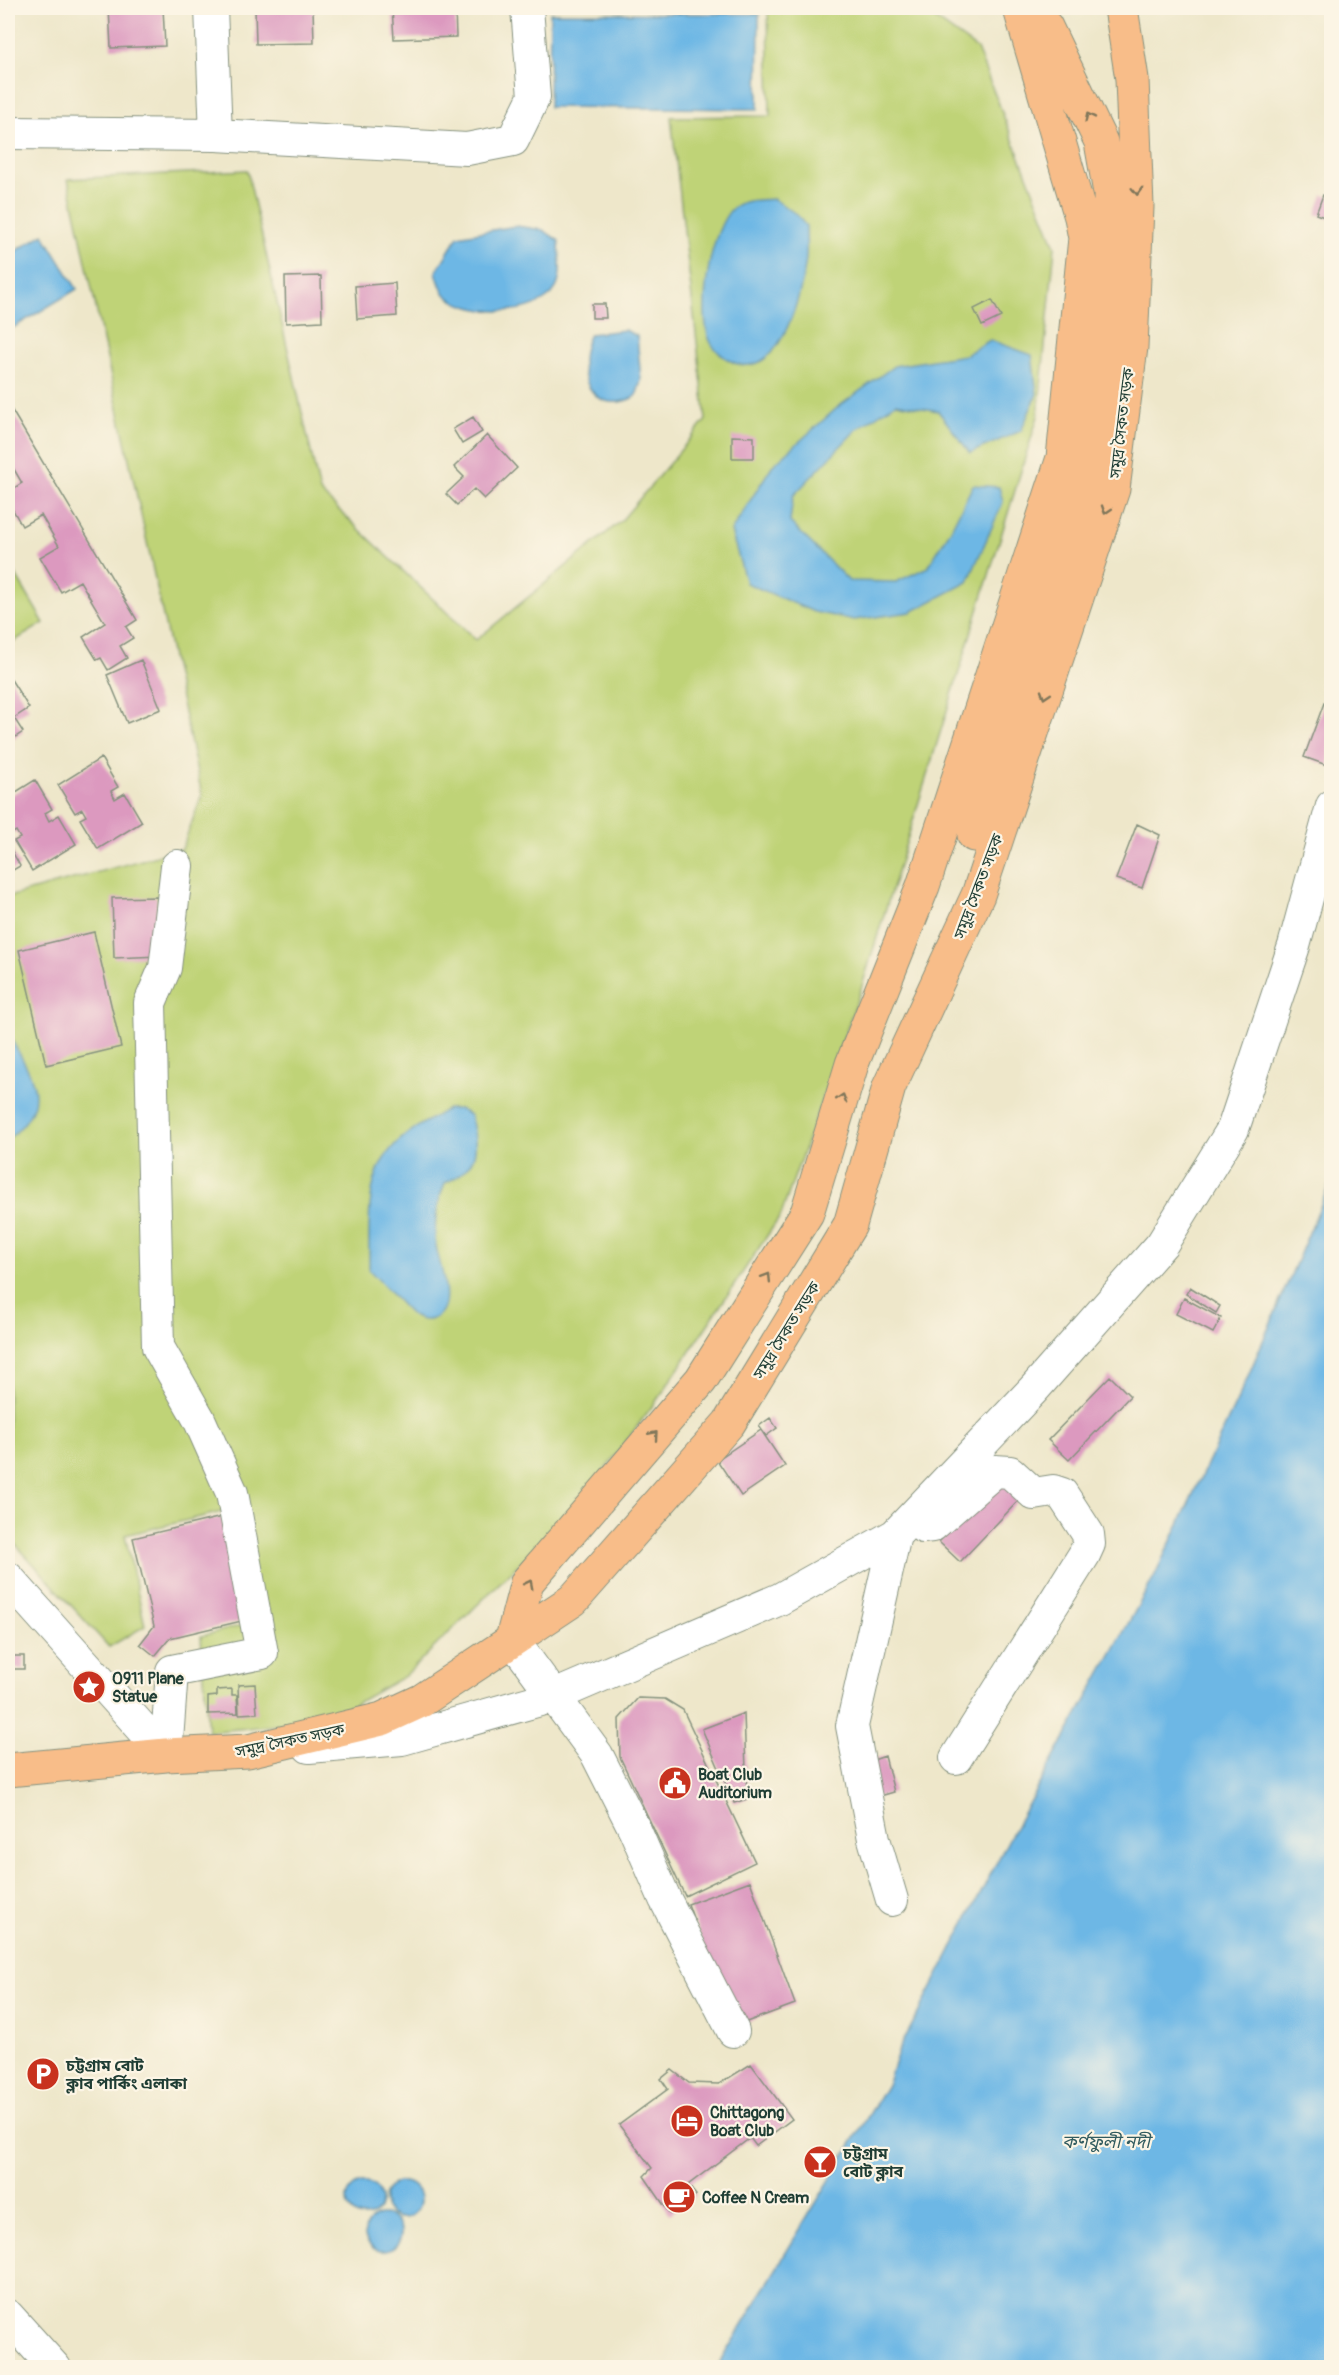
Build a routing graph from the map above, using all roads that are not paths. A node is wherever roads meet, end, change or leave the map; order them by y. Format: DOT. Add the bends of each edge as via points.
graph roads {
  1 [pos="211,8"];
  2 [pos="527,8"];
  3 [pos="1019,8"];
  4 [pos="1026,8"];
  5 [pos="1121,8"];
  6 [pos="1132,79"];
  7 [pos="8,133"];
  8 [pos="216,135"];
  9 [pos="1110,193"];
  10 [pos="1332,806"];
  11 [pos="177,866"];
  12 [pos="905,1525"];
  13 [pos="8,1578"];
  14 [pos="512,1639"];
  15 [pos="554,1696"];
  16 [pos="249,1752"];
  17 [pos="166,1755"];
  18 [pos="956,1758"];
  19 [pos="8,1770"];
  20 [pos="892,1900"];
  21 [pos="733,2031"];
  22 [pos="8,2316"];
  23 [pos="45,2365"];
  1 -- 8 [label="street"];
  2 -- 8 [label="street" via="534,97 513,140 467,149"];
  14 -- 3 [label="main road, one-way" via="527,1582 701,1380 807,1213 852,1064 923,886 1063,458 1085,238"];
  9 -- 4 [label="main road, one-way" via="1101,142 1046,27"];
  5 -- 6 [label="main road, সমুদ্র সৈকত সড়ক"];
  6 -- 9 [label="main road"];
  6 -- 14 [label="main road, সমুদ্র সৈকত সড়ক, one-way" via="1137,207 1131,347 1113,489 978,895 889,1088 850,1225 729,1423 573,1600"];
  7 -- 8 [label="street"];
  9 -- 14 [label="main road" via="1111,246 1087,471 1078,508 929,977 886,1061 838,1215 719,1402"];
  10 -- 12 [label="street" via="1294,946 1233,1129 1162,1244 1034,1389"];
  11 -- 17 [label="street" via="165,968 150,1003 158,1347 199,1419 232,1493 262,1653 172,1671"];
  12 -- 15 [label="street" via="780,1599"];
  12 -- 18 [label="street" via="932,1526 995,1471 1010,1472 1034,1494 1062,1494 1088,1534 1084,1555"];
  12 -- 20 [label="street" via="852,1726 874,1839"];
  13 -- 17 [label="street"];
  14 -- 15 [label="street"];
  14 -- 16 [label="main road, সমুদ্র সৈকত সড়ক" via="421,1701 382,1719"];
  15 -- 16 [label="street" via="402,1739"];
  15 -- 21 [label="street" via="597,1755"];
  16 -- 17 [label="main road, সমুদ্র সৈকত সড়ক"];
  17 -- 19 [label="main road, সমুদ্র সৈকত সড়ক"];
  22 -- 23 [label="street"];
}
